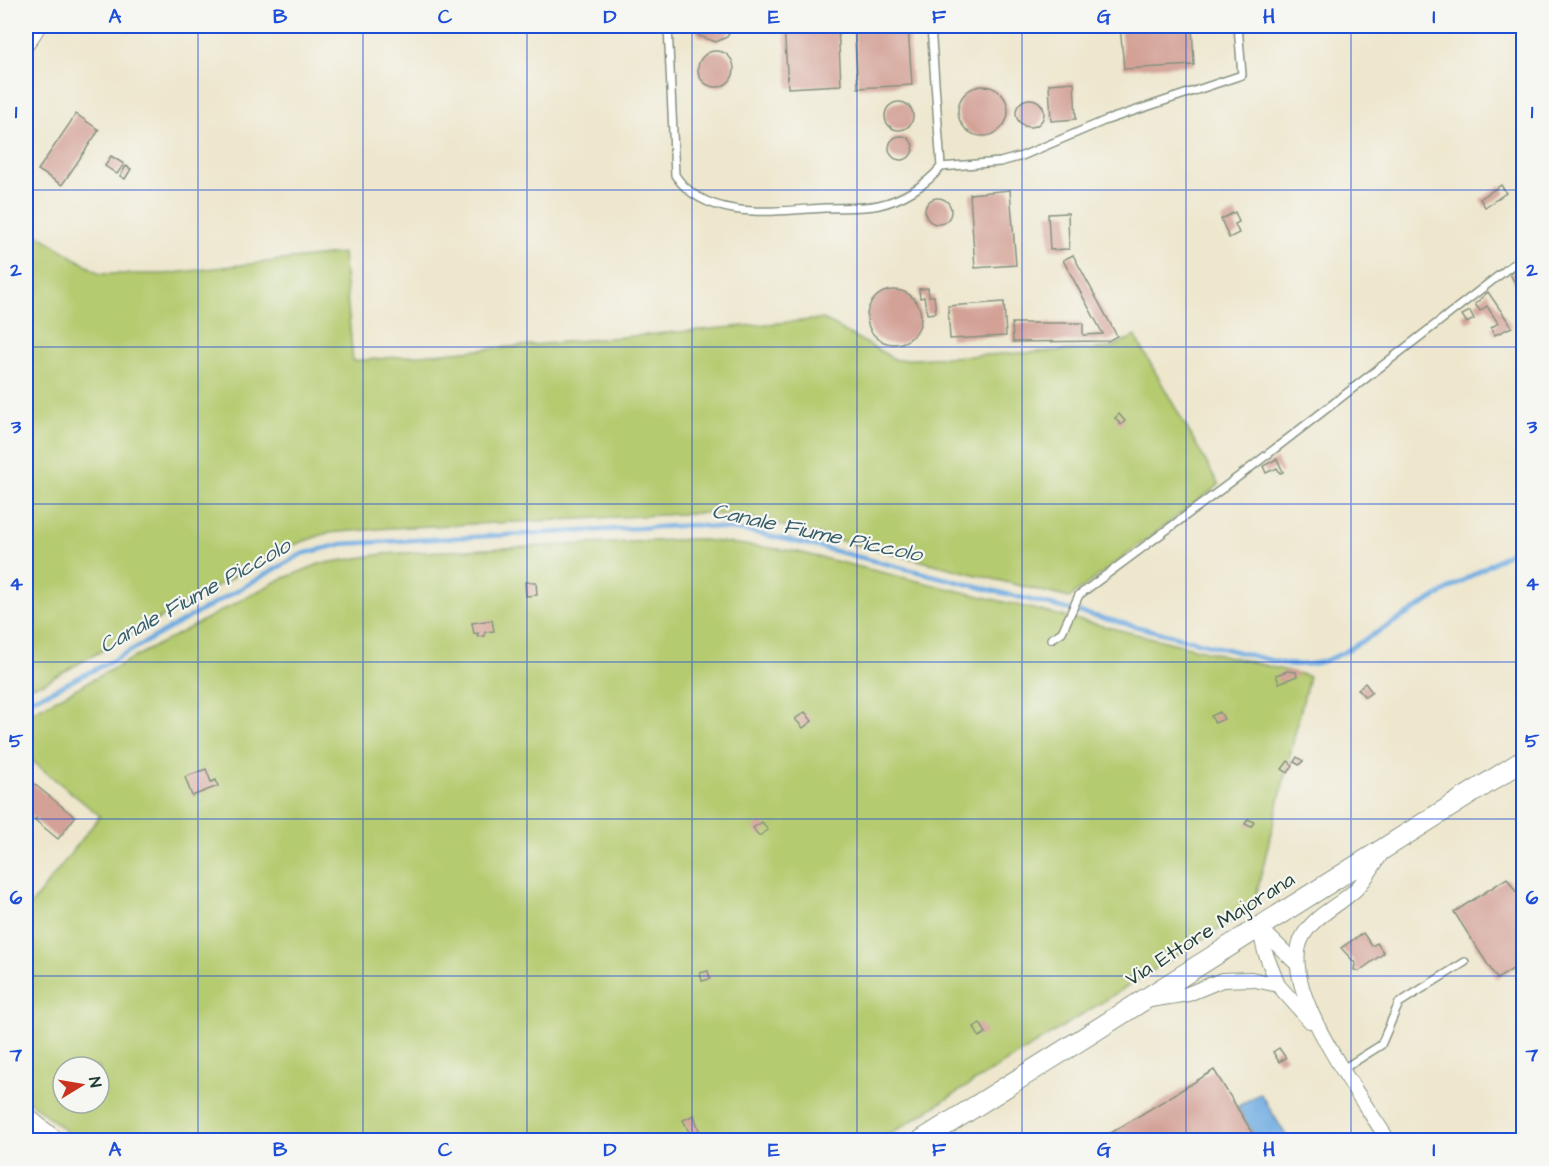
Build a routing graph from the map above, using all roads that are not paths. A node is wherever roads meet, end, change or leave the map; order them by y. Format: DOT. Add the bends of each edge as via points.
graph roads {
  1 [pos="39,26"];
  2 [pos="668,26"];
  3 [pos="931,26"];
  4 [pos="1238,26"];
  5 [pos="26,46"];
  6 [pos="940,168"];
  7 [pos="1524,256"];
  8 [pos="1051,639"];
  9 [pos="1524,759"];
  10 [pos="1385,847"];
  11 [pos="1259,927"];
  12 [pos="1465,962"];
  13 [pos="1297,964"];
  14 [pos="1278,986"];
  15 [pos="1141,1001"];
  16 [pos="1322,1034"];
  17 [pos="1343,1069"];
  18 [pos="26,1118"];
  19 [pos="53,1140"];
  20 [pos="922,1140"];
  21 [pos="1388,1140"];
  1 -- 5 [label="street"];
  2 -- 6 [label="lane" via="675,175 683,188 703,199 748,213 879,205 930,179"];
  3 -- 6 [label="lane"];
  4 -- 6 [label="lane" via="1242,75 1104,122 1022,156"];
  7 -- 8 [label="lane" via="1074,601 1062,632"];
  9 -- 10 [label="main road, Via Ettore Majorana"];
  10 -- 11 [label="main road, Via Ettore Majorana"];
  10 -- 13 [label="street" via="1356,890 1320,916 1302,937"];
  11 -- 13 [label="street"];
  11 -- 14 [label="street"];
  11 -- 15 [label="main road, Via Ettore Majorana"];
  12 -- 17 [label="lane" via="1399,1003 1381,1045"];
  13 -- 16 [label="street" via="1303,993"];
  14 -- 15 [label="street" via="1251,979 1222,980 1188,994"];
  14 -- 16 [label="street"];
  15 -- 20 [label="main road, Via Ettore Majorana"];
  16 -- 17 [label="street"];
  17 -- 21 [label="street"];
  18 -- 19 [label="main road"];
}
